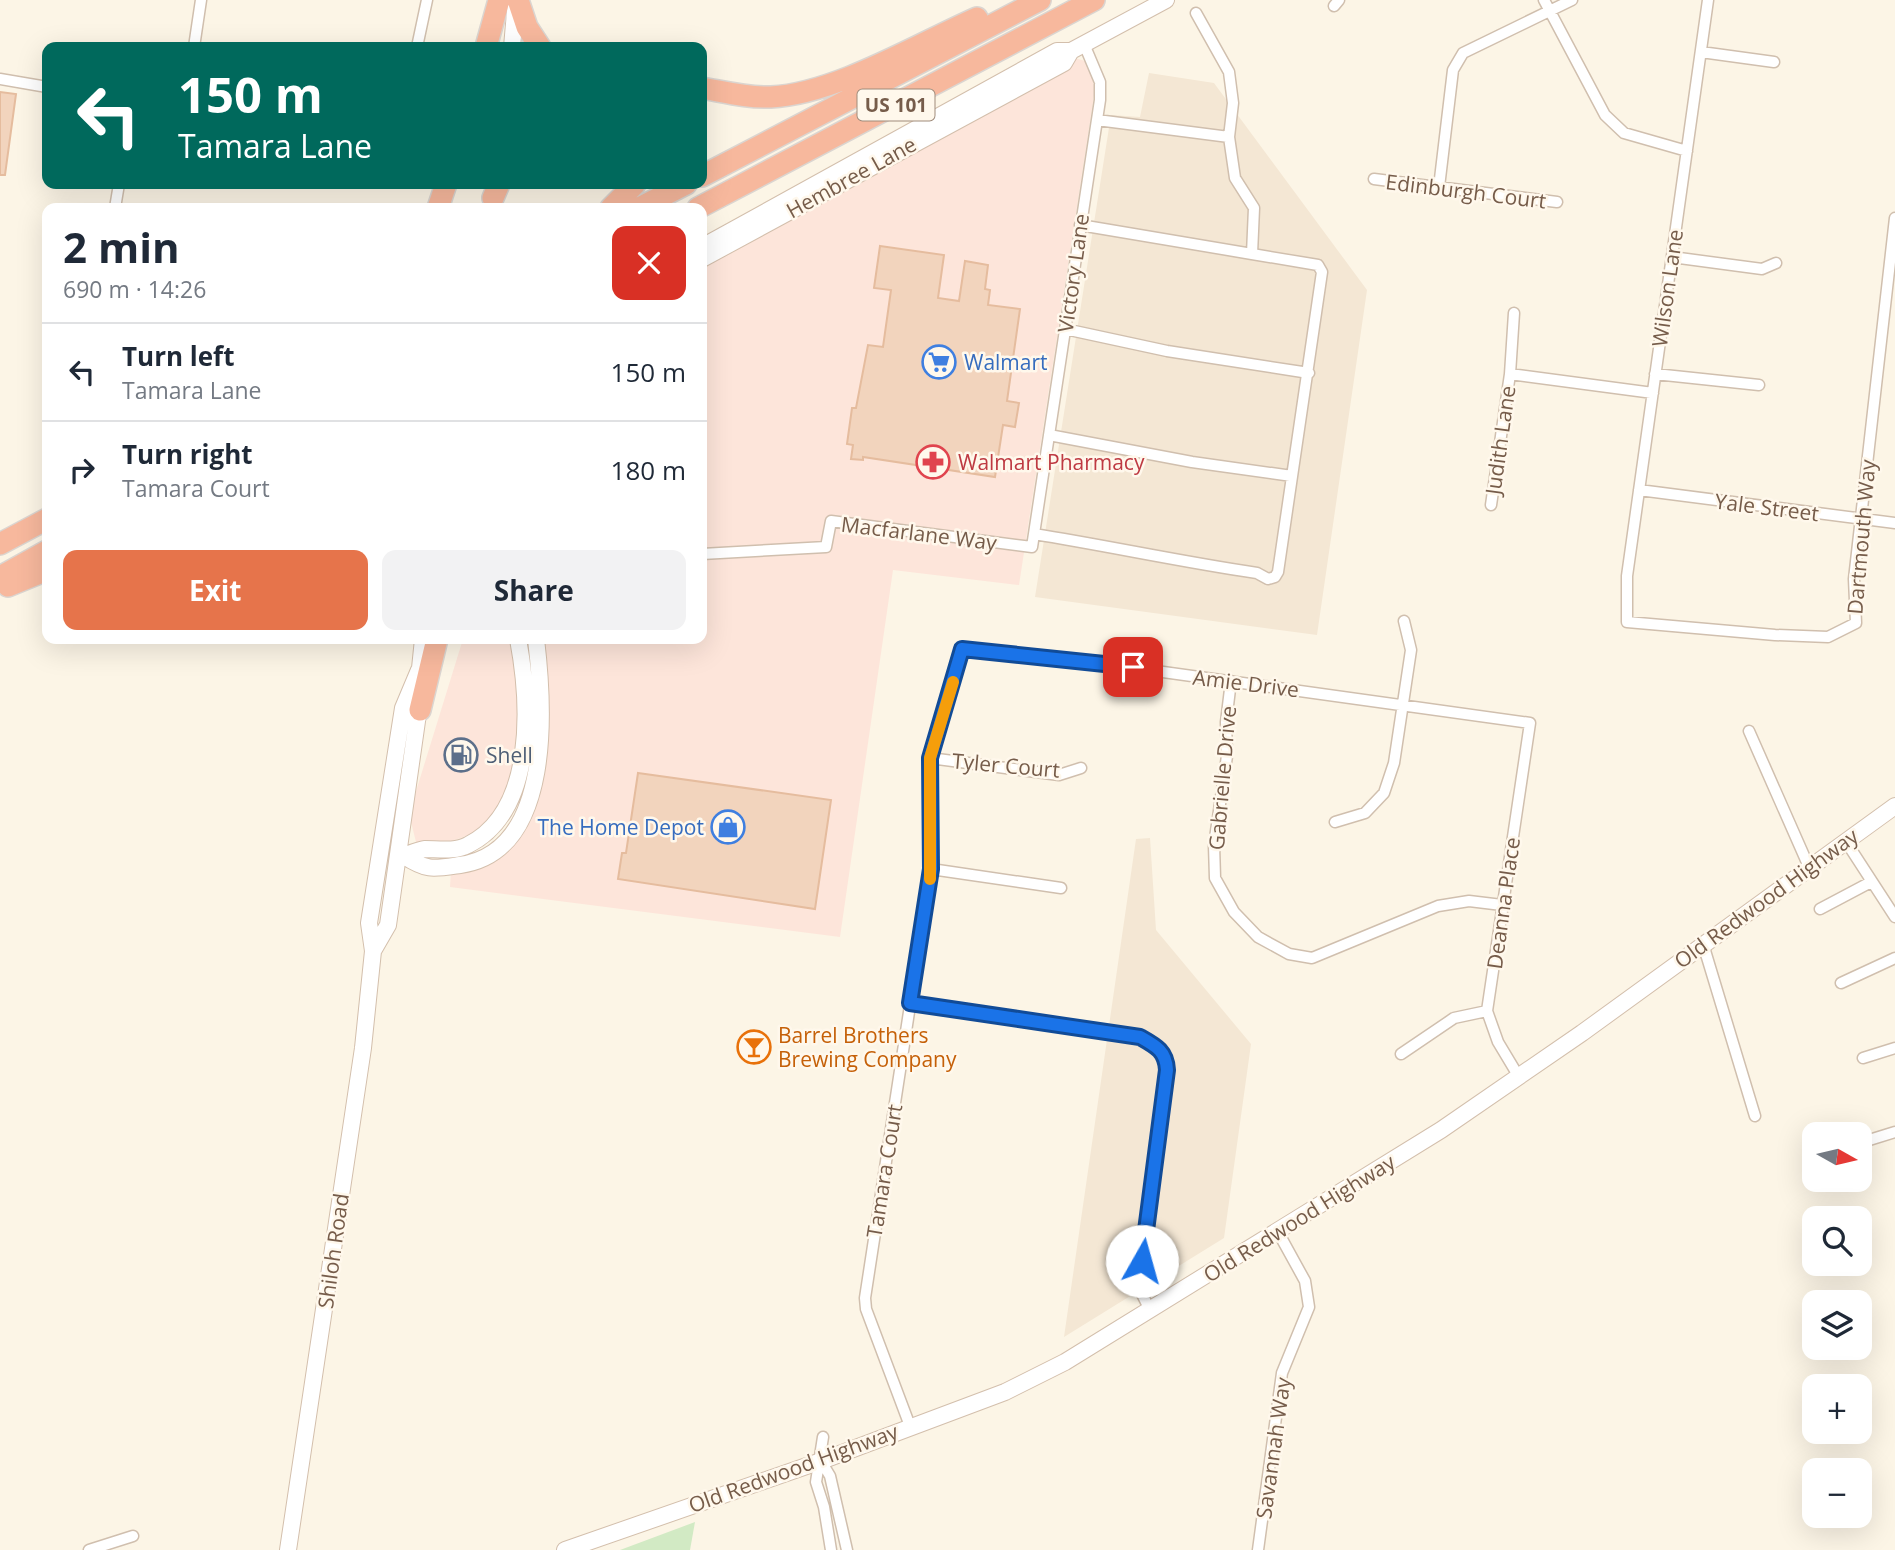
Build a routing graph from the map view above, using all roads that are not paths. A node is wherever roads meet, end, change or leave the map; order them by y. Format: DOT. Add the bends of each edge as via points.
graph roads {
  1 [pos="201,0"];
  2 [pos="427,0"];
  3 [pos="499,0"];
  4 [pos="517,0"];
  5 [pos="1040,0"];
  6 [pos="1094,0"];
  7 [pos="1166,0"];
  8 [pos="1544,0"];
  9 [pos="1572,0"];
  10 [pos="1708,0"];
  11 [pos="1550,11"];
  12 [pos="1196,13"];
  13 [pos="1007,17"];
  14 [pos="195,42"];
  15 [pos="418,42"];
  16 [pos="486,42"];
  17 [pos="513,42"];
  18 [pos="537,42"];
  19 [pos="1077,47"];
  20 [pos="1701,52"];
  21 [pos="1774,62"];
  22 [pos="0,79"];
  23 [pos="42,86"];
  24 [pos="707,89"];
  25 [pos="1097,120"];
  26 [pos="1229,137"];
  27 [pos="1687,151"];
  28 [pos="799,157"];
  29 [pos="707,173"];
  30 [pos="1374,179"];
  31 [pos="1439,187"];
  32 [pos="631,189"];
  33 [pos="676,189"];
  34 [pos="1557,202"];
  35 [pos="618,203"];
  36 [pos="649,203"];
  37 [pos="707,203"];
  38 [pos="707,217"];
  39 [pos="1895,218"];
  40 [pos="1080,225"];
  41 [pos="707,244"];
  42 [pos="1252,254"];
  43 [pos="707,256"];
  44 [pos="1672,257"];
  45 [pos="1776,263"];
  46 [pos="1514,313"];
  47 [pos="1065,329"];
  48 [pos="1309,373"];
  49 [pos="1510,374"];
  50 [pos="1655,374"];
  51 [pos="1759,385"];
  52 [pos="1653,393"];
  53 [pos="1049,435"];
  54 [pos="1292,477"];
  55 [pos="1639,490"];
  56 [pos="1490,505"];
  57 [pos="1861,519"];
  58 [pos="42,522"];
  59 [pos="1895,523"];
  60 [pos="1034,534"];
  61 [pos="0,544"];
  62 [pos="1032,547"];
  63 [pos="42,554"];
  64 [pos="707,554"];
  65 [pos="42,572"];
  66 [pos="1627,576"];
  67 [pos="0,577"];
  68 [pos="0,589"];
  69 [pos="1404,621"];
  70 [pos="422,644"];
  71 [pos="436,644"];
  72 [pos="519,644"];
  73 [pos="529,644"];
  74 [pos="537,644"];
  75 [pos="962,649"];
  76 [pos="419,670"];
  77 [pos="1231,681"];
  78 [pos="543,698"];
  79 [pos="1403,703"];
  80 [pos="420,710"];
  81 [pos="1530,723"];
  82 [pos="1749,731"];
  83 [pos="930,758"];
  84 [pos="1081,768"];
  85 [pos="1895,806"];
  86 [pos="1335,822"];
  87 [pos="1845,840"];
  88 [pos="394,854"];
  89 [pos="1809,867"];
  90 [pos="931,869"];
  91 [pos="1871,882"];
  92 [pos="1061,888"];
  93 [pos="1503,905"];
  94 [pos="1820,909"];
  95 [pos="1895,916"];
  96 [pos="1703,944"];
  97 [pos="1895,958"];
  98 [pos="1841,983"];
  99 [pos="910,1003"];
  100 [pos="1487,1010"];
  101 [pos="1895,1048"];
  102 [pos="1401,1054"];
  103 [pos="1863,1058"];
  104 [pos="1520,1077"];
  105 [pos="1755,1116"];
  106 [pos="1895,1132"];
  107 [pos="1872,1139"];
  108 [pos="1279,1232"];
  109 [pos="1150,1310"];
  110 [pos="909,1426"];
  111 [pos="823,1437"];
  112 [pos="821,1461"];
  113 [pos="133,1536"];
  114 [pos="89,1550"];
  115 [pos="288,1550"];
  116 [pos="565,1550"];
  117 [pos="831,1550"];
  118 [pos="847,1550"];
  119 [pos="1258,1550"];
  1 -- 14 [label="street"];
  2 -- 15 [label="street"];
  3 -- 16 [label="highway"];
  4 -- 17 [label="main road"];
  4 -- 18 [label="highway"];
  5 -- 13 [label="highway, US 101"];
  6 -- 28 [label="highway, US 101"];
  7 -- 19 [label="main road, Hembree Lane"];
  8 -- 11 [label="street"];
  9 -- 11 [label="street"];
  10 -- 20 [label="street, Wilson Lane"];
  11 -- 27 [label="street" via="1605,115 1624,133"];
  11 -- 31 [label="street" via="1463,53 1453,71"];
  12 -- 26 [label="street" via="1229,72 1233,103"];
  13 -- 24 [label="highway" via="977,18 825,87 800,93 744,96"];
  13 -- 29 [label="highway, US 101"];
  19 -- 25 [label="street, Victory Lane" via="1100,82"];
  19 -- 41 [label="main road, Hembree Lane" via="1057,51"];
  19 -- 43 [label="main road, Hembree Lane" via="1063,63"];
  20 -- 21 [label="street"];
  20 -- 27 [label="street, Wilson Lane"];
  22 -- 23 [label="street"];
  25 -- 26 [label="street"];
  25 -- 40 [label="street, Victory Lane"];
  26 -- 42 [label="street" via="1235,178 1254,208"];
  27 -- 44 [label="street, Wilson Lane"];
  28 -- 37 [label="highway, US 101"];
  28 -- 38 [label="highway"];
  30 -- 31 [label="street, Edinburgh Court"];
  31 -- 34 [label="street, Edinburgh Court"];
  32 -- 35 [label="highway"];
  33 -- 36 [label="highway"];
  39 -- 57 [label="street, Dartmouth Way"];
  40 -- 42 [label="street"];
  40 -- 47 [label="street, Victory Lane"];
  42 -- 48 [label="street" via="1318,265 1322,272"];
  44 -- 45 [label="street" via="1762,269"];
  44 -- 50 [label="street, Wilson Lane"];
  46 -- 49 [label="street, Judith Lane"];
  47 -- 48 [label="street" via="1167,351"];
  47 -- 53 [label="street, Victory Lane"];
  48 -- 54 [label="street"];
  49 -- 52 [label="street"];
  49 -- 56 [label="street, Judith Lane"];
  50 -- 51 [label="street"];
  50 -- 52 [label="street, Wilson Lane"];
  52 -- 55 [label="street, Wilson Lane"];
  53 -- 54 [label="street"];
  53 -- 60 [label="street, Victory Lane"];
  54 -- 60 [label="street" via="1280,565 1275,577 1268,579 1257,573"];
  55 -- 57 [label="street, Yale Street"];
  55 -- 66 [label="street, Wilson Lane"];
  57 -- 59 [label="street, Yale Street"];
  57 -- 66 [label="street, Dartmouth Way" via="1854,579 1856,623 1828,637 1627,622"];
  58 -- 61 [label="highway"];
  60 -- 62 [label="street, Victory Lane"];
  62 -- 64 [label="street, Macfarlane Way" via="831,521 826,547"];
  63 -- 67 [label="highway"];
  65 -- 68 [label="highway"];
  69 -- 79 [label="street" via="1411,650"];
  70 -- 76 [label="main road, Shiloh Road"];
  71 -- 80 [label="highway"];
  72 -- 88 [label="main road" via="525,674 526,736 504,813 494,828 465,847"];
  73 -- 78 [label="main road" via="534,683"];
  74 -- 78 [label="main road"];
  75 -- 77 [label="street, Amie Drive"];
  75 -- 83 [label="street, Tamara Court"];
  76 -- 80 [label="main road, Shiloh Road"];
  76 -- 88 [label="main road, Shiloh Road" via="402,708"];
  77 -- 79 [label="street, Amie Drive"];
  77 -- 93 [label="street, Gabrielle Drive" via="1227,756 1214,845 1215,877 1234,912 1258,937 1289,954 1312,958 1438,906 1469,901"];
  78 -- 88 [label="main road" via="541,751 528,807 502,845 470,863 432,869"];
  79 -- 81 [label="street, Amie Drive"];
  79 -- 86 [label="street" via="1394,763 1384,793 1365,813"];
  80 -- 88 [label="main road, Shiloh Road"];
  81 -- 93 [label="street, Deanna Place"];
  82 -- 89 [label="street"];
  83 -- 84 [label="street, Tyler Court" via="1059,775"];
  83 -- 90 [label="street, Tamara Court"];
  85 -- 87 [label="main road, Old Redwood Highway"];
  87 -- 89 [label="main road, Old Redwood Highway"];
  87 -- 91 [label="street"];
  88 -- 115 [label="main road, Shiloh Road" via="388,925 373,951 363,1048"];
  89 -- 96 [label="main road, Old Redwood Highway"];
  90 -- 92 [label="street"];
  90 -- 99 [label="street, Tamara Court"];
  91 -- 94 [label="street"];
  91 -- 95 [label="street"];
  93 -- 100 [label="street, Deanna Place"];
  96 -- 104 [label="main road, Old Redwood Highway"];
  96 -- 105 [label="street"];
  97 -- 98 [label="street"];
  99 -- 109 [label="street" via="1140,1037 1160,1048 1167,1070 1139,1288"];
  99 -- 110 [label="street, Tamara Court" via="865,1298"];
  100 -- 102 [label="street" via="1454,1018"];
  100 -- 104 [label="street, Deanna Place" via="1498,1042"];
  101 -- 103 [label="street"];
  104 -- 108 [label="main road, Old Redwood Highway"];
  106 -- 107 [label="street"];
  108 -- 109 [label="main road, Old Redwood Highway"];
  108 -- 119 [label="street, Savannah Way" via="1305,1281 1309,1307 1282,1373"];
  109 -- 110 [label="main road, Old Redwood Highway" via="1021,1385"];
  110 -- 112 [label="main road, Old Redwood Highway"];
  111 -- 112 [label="street"];
  112 -- 116 [label="main road, Old Redwood Highway"];
  112 -- 117 [label="street" via="816,1482"];
  112 -- 118 [label="street" via="830,1476"];
  113 -- 114 [label="street"];
}
